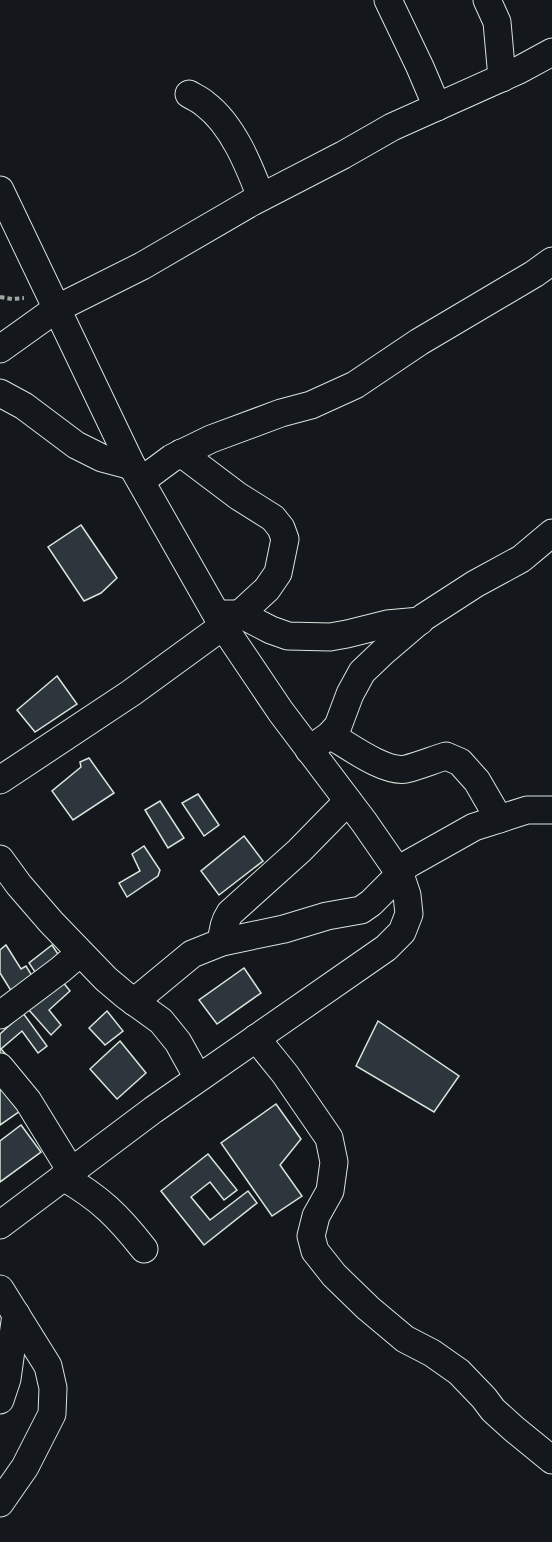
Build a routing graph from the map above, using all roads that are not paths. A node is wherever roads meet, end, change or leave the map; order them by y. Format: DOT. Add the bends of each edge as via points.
graph roads {
  1 [pos="388,0"];
  2 [pos="488,0"];
  3 [pos="552,52"];
  4 [pos="502,78"];
  5 [pos="189,94"];
  6 [pos="437,107"];
  7 [pos="0,190"];
  8 [pos="261,197"];
  9 [pos="552,261"];
  10 [pos="57,309"];
  11 [pos="0,349"];
  12 [pos="0,393"];
  13 [pos="181,453"];
  14 [pos="136,473"];
  15 [pos="552,533"];
  16 [pos="227,618"];
  17 [pos="420,621"];
  18 [pos="320,742"];
  19 [pos="0,780"];
  20 [pos="348,801"];
  21 [pos="552,810"];
  22 [pos="499,819"];
  23 [pos="0,859"];
  24 [pos="399,872"];
  25 [pos="222,942"];
  26 [pos="80,953"];
  27 [pos="134,1002"];
  28 [pos="0,1016"];
  29 [pos="256,1038"];
  30 [pos="0,1067"];
  31 [pos="198,1078"];
  32 [pos="67,1174"];
  33 [pos="0,1225"];
  34 [pos="144,1249"];
  35 [pos="0,1289"];
  36 [pos="16,1314"];
  37 [pos="0,1400"];
  38 [pos="552,1460"];
  39 [pos="0,1503"];
  1 -- 6 [label="street"];
  2 -- 4 [label="street" via="497,22"];
  3 -- 4 [label="street"];
  4 -- 6 [label="street"];
  5 -- 8 [label="street" via="221,120"];
  6 -- 8 [label="street"];
  7 -- 10 [label="street"];
  8 -- 10 [label="street" via="142,266"];
  9 -- 13 [label="street" via="418,342 356,385"];
  10 -- 11 [label="street"];
  10 -- 14 [label="street"];
  12 -- 14 [label="street" via="76,445"];
  13 -- 14 [label="street"];
  13 -- 16 [label="street" via="273,518 285,539 278,573 267,589"];
  14 -- 16 [label="street"];
  15 -- 17 [label="street" via="521,559"];
  16 -- 17 [label="street" via="288,636 330,637"];
  16 -- 18 [label="street" via="281,712"];
  16 -- 19 [label="street" via="131,693"];
  17 -- 18 [label="street" via="362,672 338,726"];
  18 -- 20 [label="street"];
  18 -- 22 [label="street" via="393,769 406,769 446,756 460,762 477,781"];
  20 -- 24 [label="street"];
  20 -- 25 [label="street" via="230,913 222,930"];
  21 -- 22 [label="street" via="527,810"];
  22 -- 24 [label="street" via="474,827"];
  23 -- 26 [label="street"];
  24 -- 25 [label="street" via="361,910"];
  24 -- 29 [label="street" via="409,914 402,932 386,948"];
  25 -- 27 [label="street" via="192,954"];
  26 -- 27 [label="street"];
  26 -- 28 [label="street"];
  27 -- 31 [label="street" via="161,1021"];
  29 -- 31 [label="street"];
  29 -- 38 [label="street" via="329,1138 334,1162 330,1191 310,1236 315,1251 368,1308 405,1339 459,1372 513,1429"];
  30 -- 32 [label="street" via="28,1101"];
  31 -- 32 [label="street"];
  32 -- 33 [label="street"];
  32 -- 34 [label="street" via="111,1210"];
  35 -- 36 [label="street"];
  36 -- 37 [label="street" via="7,1379"];
  36 -- 39 [label="street" via="48,1366 53,1388 52,1414 25,1467"];
}
